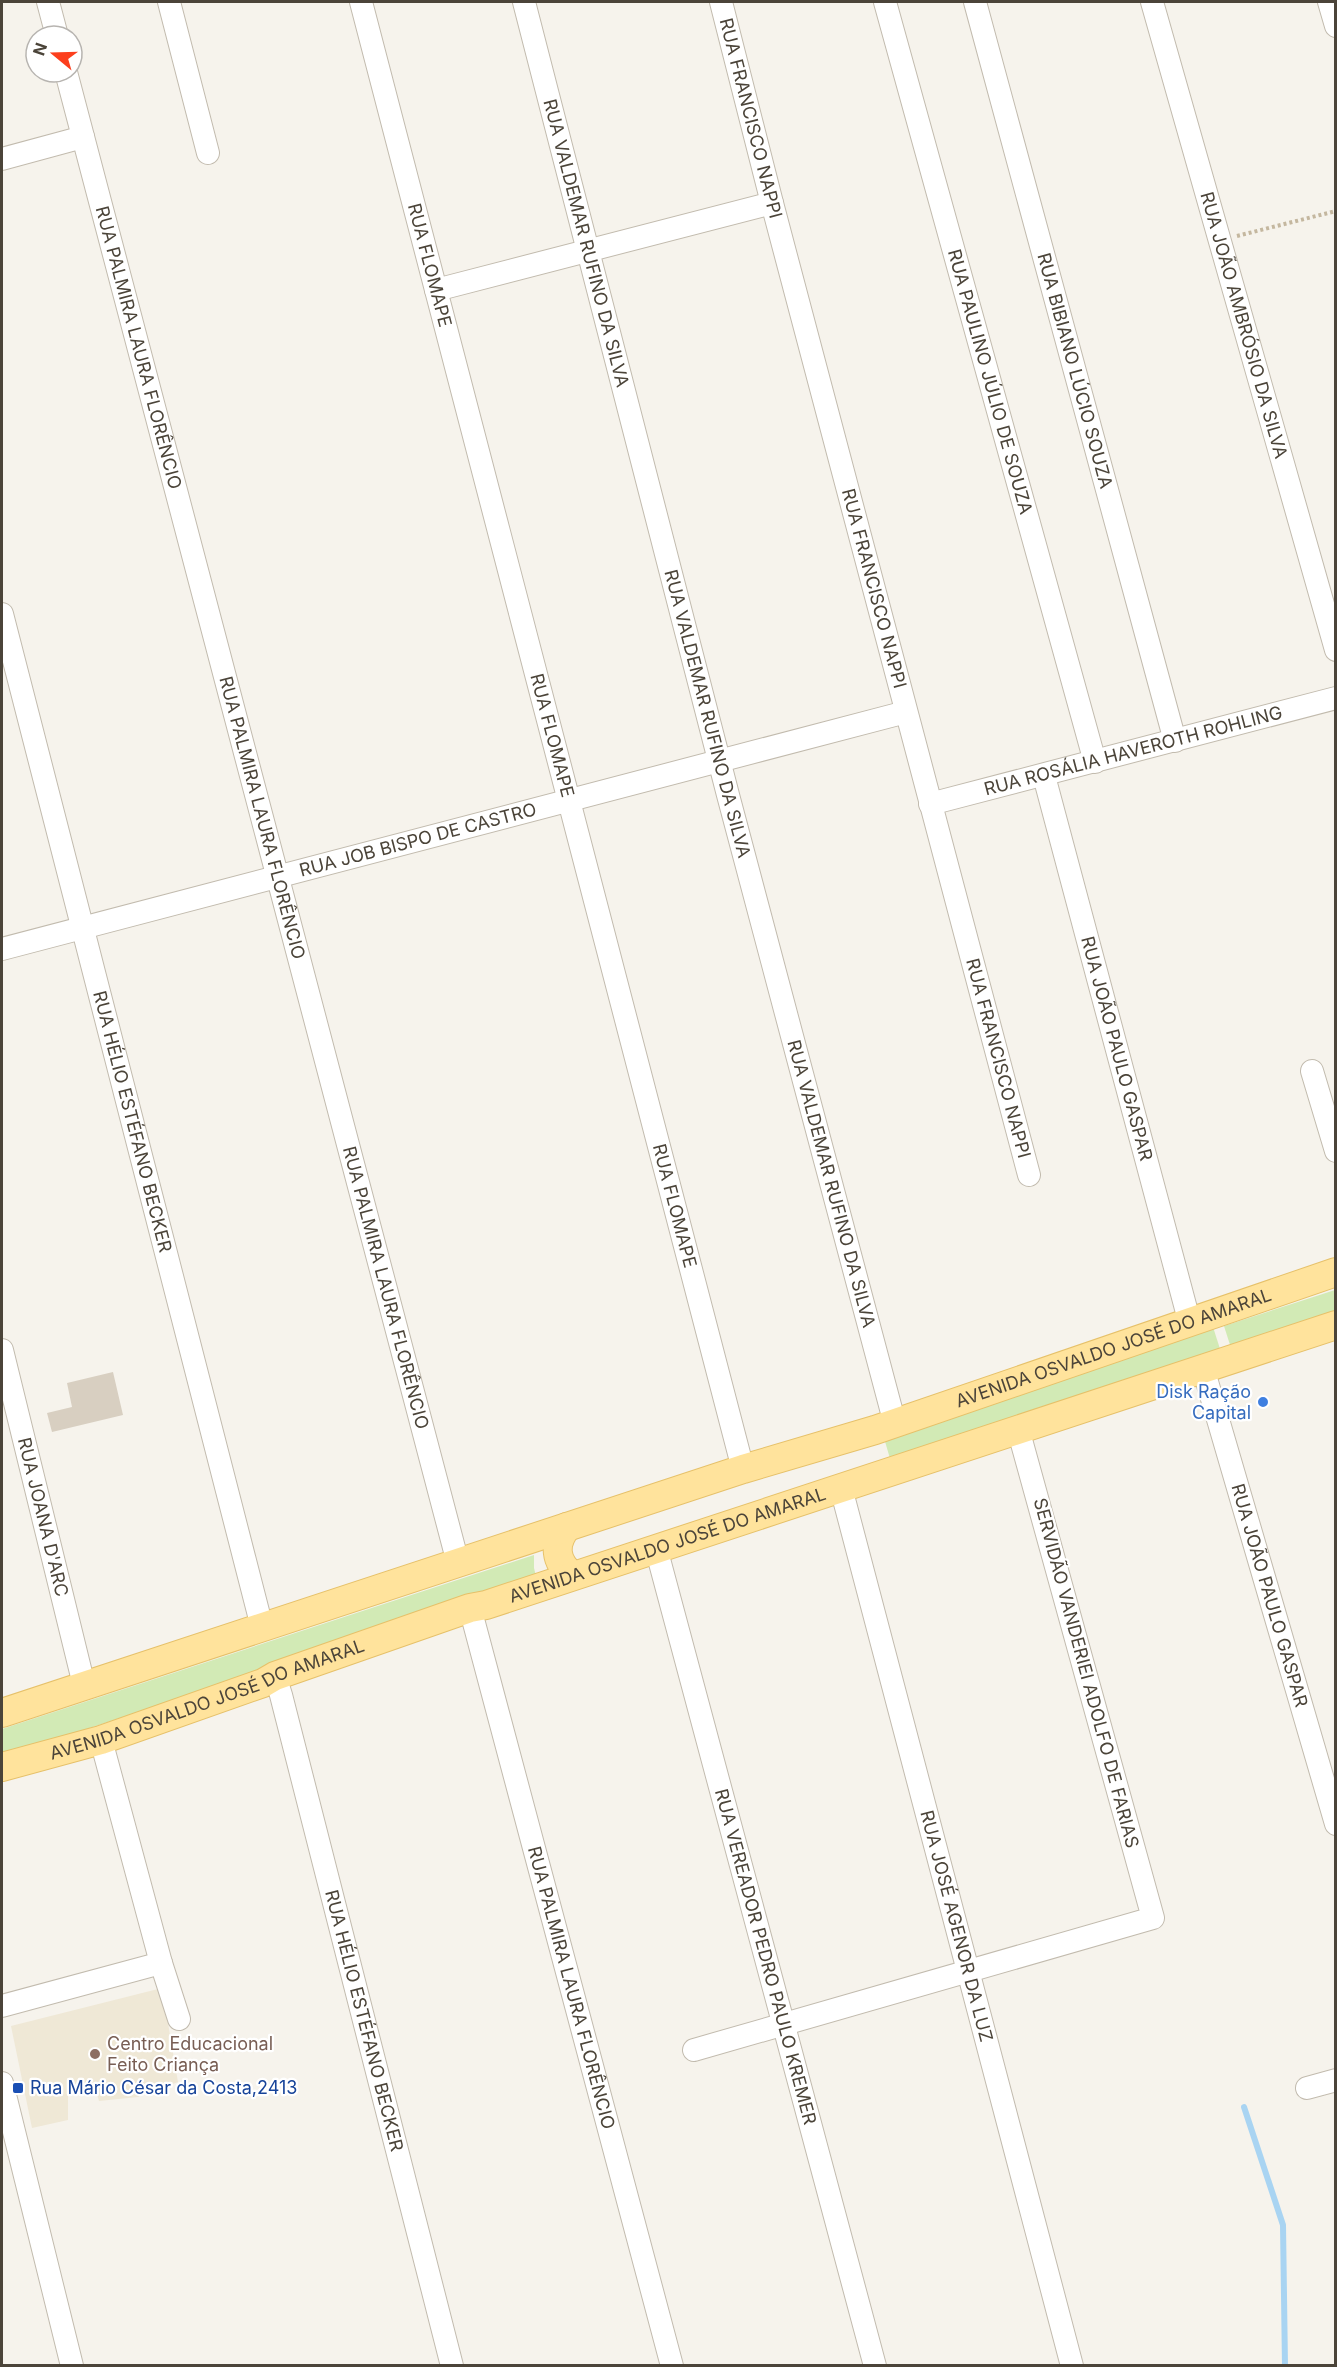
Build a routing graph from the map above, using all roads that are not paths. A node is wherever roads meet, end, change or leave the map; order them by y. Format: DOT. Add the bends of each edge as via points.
graph roads {
  1 [pos="48,2"];
  2 [pos="169,2"];
  3 [pos="361,2"];
  4 [pos="524,2"];
  5 [pos="721,2"];
  6 [pos="885,2"];
  7 [pos="975,2"];
  8 [pos="1152,2"];
  9 [pos="1329,2"];
  10 [pos="54,24"];
  11 [pos="1335,26"];
  12 [pos="69,84"];
  13 [pos="83,137"];
  14 [pos="208,153"];
  15 [pos="2,159"];
  16 [pos="772,203"];
  17 [pos="588,250"];
  18 [pos="436,290"];
  19 [pos="2,614"];
  20 [pos="1335,650"];
  21 [pos="1335,698"];
  22 [pos="906,712"];
  23 [pos="1175,741"];
  24 [pos="720,761"];
  25 [pos="1095,762"];
  26 [pos="1044,776"];
  27 [pos="569,800"];
  28 [pos="930,804"];
  29 [pos="278,876"];
  30 [pos="82,928"];
  31 [pos="2,949"];
  32 [pos="1312,1071"];
  33 [pos="1335,1151"];
  34 [pos="1029,1174"];
  35 [pos="1335,1272"];
  36 [pos="1189,1320"];
  37 [pos="1335,1324"];
  38 [pos="2,1350"];
  39 [pos="1203,1368"];
  40 [pos="5,1381"];
  41 [pos="895,1424"];
  42 [pos="1018,1429"];
  43 [pos="743,1468"];
  44 [pos="841,1488"];
  45 [pos="567,1527"];
  46 [pos="656,1548"];
  47 [pos="458,1563"];
  48 [pos="572,1575"];
  49 [pos="470,1608"];
  50 [pos="262,1627"];
  51 [pos="275,1676"];
  52 [pos="84,1685"];
  53 [pos="2,1713"];
  54 [pos="101,1740"];
  55 [pos="2,1767"];
  56 [pos="1335,1824"];
  57 [pos="161,1963"];
  58 [pos="967,1972"];
  59 [pos="2,2006"];
  60 [pos="179,2019"];
  61 [pos="784,2024"];
  62 [pos="694,2050"];
  63 [pos="1335,2080"];
  64 [pos="2,2083"];
  65 [pos="1307,2088"];
  66 [pos="72,2366"];
  67 [pos="452,2366"];
  68 [pos="672,2366"];
  69 [pos="875,2366"];
  70 [pos="1072,2366"];
  1 -- 10 [label="street"];
  2 -- 14 [label="street"];
  3 -- 18 [label="street, RUA FLOMAPE"];
  4 -- 17 [label="street, RUA VALDEMAR RUFINO DA SILVA"];
  5 -- 16 [label="street, RUA FRANCISCO NAPPI"];
  6 -- 25 [label="street, RUA PAULINO JÚLIO DE SOUZA"];
  7 -- 23 [label="street, RUA BIBIANO LÚCIO SOUZA"];
  8 -- 20 [label="street, RUA JOÃO AMBRÓSIO DA SILVA"];
  9 -- 11 [label="street"];
  12 -- 13 [label="street, RUA PALMIRA LAURA FLORÊNCIO"];
  13 -- 15 [label="street"];
  13 -- 29 [label="street, RUA PALMIRA LAURA FLORÊNCIO"];
  16 -- 17 [label="street"];
  16 -- 22 [label="street, RUA FRANCISCO NAPPI"];
  17 -- 18 [label="street"];
  17 -- 24 [label="street, RUA VALDEMAR RUFINO DA SILVA"];
  18 -- 27 [label="street, RUA FLOMAPE"];
  19 -- 30 [label="street, RUA HÉLIO ESTÉFANO BECKER"];
  21 -- 23 [label="street, RUA ROSÁLIA HAVEROTH ROHLING"];
  22 -- 24 [label="street, RUA JOB BISPO DE CASTRO"];
  22 -- 28 [label="street, RUA FRANCISCO NAPPI"];
  23 -- 25 [label="street, RUA ROSÁLIA HAVEROTH ROHLING"];
  24 -- 27 [label="street, RUA JOB BISPO DE CASTRO"];
  24 -- 41 [label="street, RUA VALDEMAR RUFINO DA SILVA"];
  25 -- 26 [label="street, RUA ROSÁLIA HAVEROTH ROHLING"];
  26 -- 28 [label="street, RUA ROSÁLIA HAVEROTH ROHLING"];
  26 -- 36 [label="street, RUA JOÃO PAULO GASPAR"];
  27 -- 29 [label="street, RUA JOB BISPO DE CASTRO"];
  27 -- 43 [label="street, RUA FLOMAPE"];
  28 -- 34 [label="street, RUA FRANCISCO NAPPI"];
  29 -- 30 [label="street, RUA JOB BISPO DE CASTRO"];
  29 -- 47 [label="street, RUA PALMIRA LAURA FLORÊNCIO"];
  30 -- 31 [label="street, RUA JOB BISPO DE CASTRO"];
  30 -- 50 [label="street, RUA HÉLIO ESTÉFANO BECKER"];
  32 -- 33 [label="street"];
  35 -- 36 [label="main road, AVENIDA OSVALDO JOSÉ DO AMARAL"];
  36 -- 41 [label="main road, AVENIDA OSVALDO JOSÉ DO AMARAL"];
  37 -- 39 [label="main road, AVENIDA OSVALDO JOSÉ DO AMARAL"];
  38 -- 40 [label="street, RUA JOANA D'ARC"];
  39 -- 42 [label="main road, AVENIDA OSVALDO JOSÉ DO AMARAL"];
  39 -- 56 [label="street, RUA JOÃO PAULO GASPAR"];
  40 -- 52 [label="street, RUA JOANA D'ARC"];
  41 -- 43 [label="main road, AVENIDA OSVALDO JOSÉ DO AMARAL"];
  42 -- 44 [label="main road, AVENIDA OSVALDO JOSÉ DO AMARAL"];
  42 -- 58 [label="street, SERVIDÃO VANDERIEI ADOLFO DE FARIAS" via="1153,1918"];
  43 -- 45 [label="main road, AVENIDA OSVALDO JOSÉ DO AMARAL"];
  44 -- 46 [label="main road, AVENIDA OSVALDO JOSÉ DO AMARAL"];
  44 -- 58 [label="street, RUA JOSÉ AGENOR DA LUZ"];
  45 -- 47 [label="main road, AVENIDA OSVALDO JOSÉ DO AMARAL"];
  45 -- 48 [label="main road" via="557,1552 564,1569"];
  46 -- 48 [label="main road, AVENIDA OSVALDO JOSÉ DO AMARAL"];
  46 -- 61 [label="street, RUA VEREADOR PEDRO PAULO KREMER"];
  47 -- 50 [label="main road, AVENIDA OSVALDO JOSÉ DO AMARAL"];
  48 -- 49 [label="main road, AVENIDA OSVALDO JOSÉ DO AMARAL"];
  49 -- 51 [label="main road, AVENIDA OSVALDO JOSÉ DO AMARAL"];
  49 -- 68 [label="street, RUA PALMIRA LAURA FLORÊNCIO"];
  50 -- 52 [label="main road, AVENIDA OSVALDO JOSÉ DO AMARAL"];
  51 -- 54 [label="main road, AVENIDA OSVALDO JOSÉ DO AMARAL"];
  51 -- 67 [label="street, RUA HÉLIO ESTÉFANO BECKER"];
  52 -- 53 [label="main road, AVENIDA OSVALDO JOSÉ DO AMARAL"];
  54 -- 55 [label="main road, AVENIDA OSVALDO JOSÉ DO AMARAL"];
  54 -- 57 [label="street"];
  57 -- 59 [label="street"];
  57 -- 60 [label="street"];
  58 -- 61 [label="street"];
  58 -- 70 [label="street, RUA JOSÉ AGENOR DA LUZ"];
  61 -- 62 [label="street"];
  61 -- 69 [label="street, RUA VEREADOR PEDRO PAULO KREMER"];
  63 -- 65 [label="street"];
  64 -- 66 [label="street"];
}
